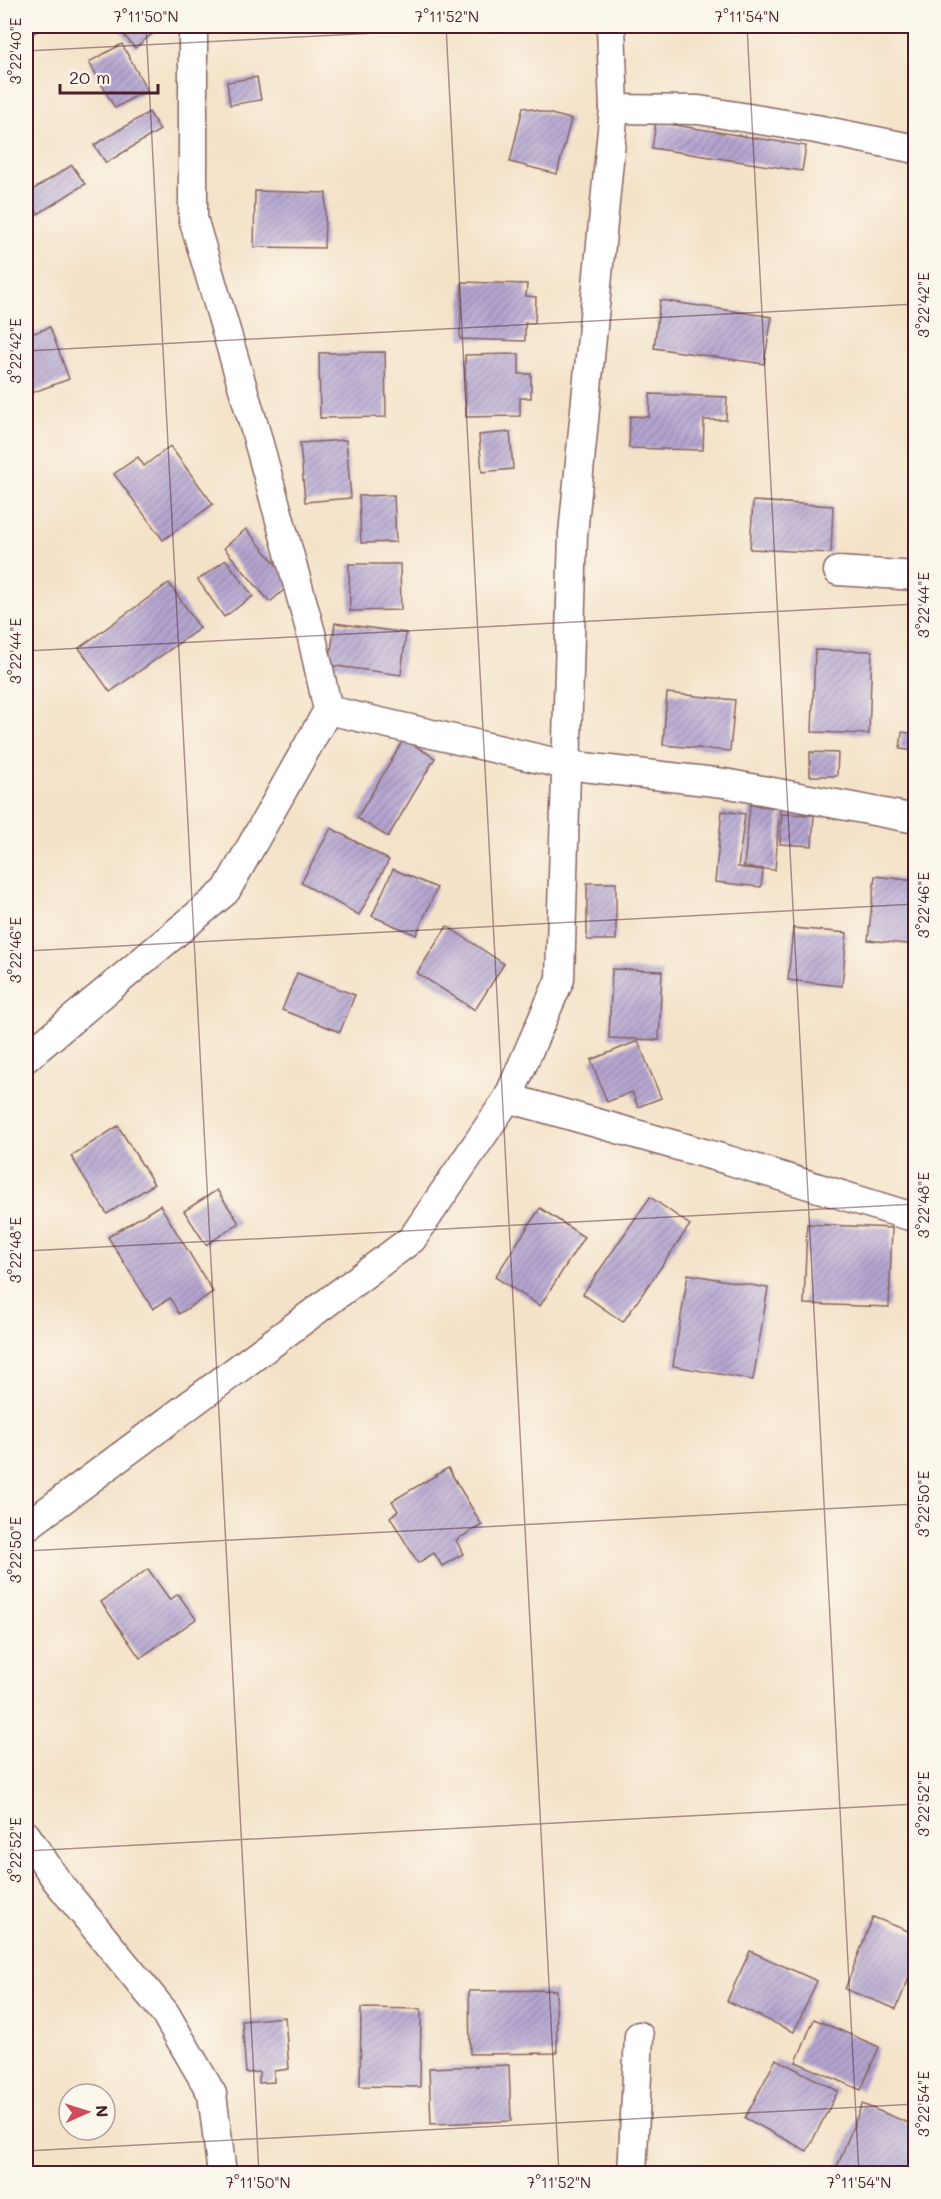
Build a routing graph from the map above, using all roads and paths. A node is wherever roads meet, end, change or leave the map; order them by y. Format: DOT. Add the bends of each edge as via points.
graph roads {
  1 [pos="193,26"];
  2 [pos="611,26"];
  3 [pos="614,109"];
  4 [pos="915,149"];
  5 [pos="838,571"];
  6 [pos="915,576"];
  7 [pos="328,710"];
  8 [pos="566,765"];
  9 [pos="915,819"];
  10 [pos="26,1058"];
  11 [pos="508,1098"];
  12 [pos="915,1218"];
  13 [pos="26,1527"];
  14 [pos="26,1836"];
  15 [pos="639,2036"];
  16 [pos="222,2174"];
  17 [pos="632,2174"];
  1 -- 7 [label="street" via="193,218 290,555"];
  2 -- 3 [label="street"];
  3 -- 4 [label="street" via="699,110"];
  3 -- 8 [label="street" via="573,534"];
  5 -- 6 [label="street"];
  7 -- 8 [label="street"];
  7 -- 10 [label="street" via="226,891"];
  8 -- 9 [label="street" via="724,783"];
  8 -- 11 [label="street" via="560,979"];
  11 -- 12 [label="street"];
  11 -- 13 [label="street" via="412,1239"];
  14 -- 16 [label="street" via="57,1881 165,2013 212,2094"];
  15 -- 17 [label="street"];
}
